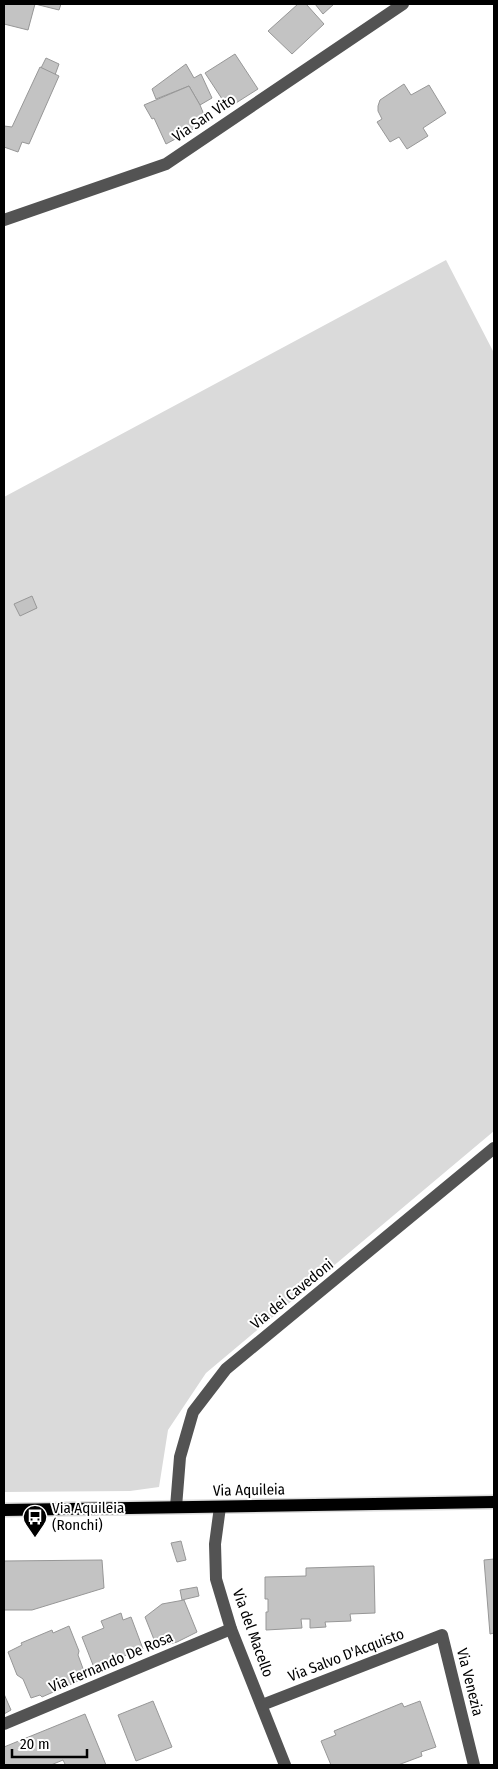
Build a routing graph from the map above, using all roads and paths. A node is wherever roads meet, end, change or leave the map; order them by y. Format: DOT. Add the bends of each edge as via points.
graph roads {
  1 [pos="403,4"];
  2 [pos="4,220"];
  3 [pos="494,1148"];
  4 [pos="494,1502"];
  5 [pos="176,1507"];
  6 [pos="220,1507"];
  7 [pos="4,1510"];
  8 [pos="231,1629"];
  9 [pos="442,1635"];
  10 [pos="262,1705"];
  11 [pos="4,1724"];
  12 [pos="285,1765"];
  13 [pos="474,1765"];
  1 -- 2 [label="street, Via San Vito" via="166,164"];
  3 -- 5 [label="street, Via dei Cavedoni" via="226,1369 193,1412 180,1457"];
  4 -- 6 [label="main road, Via Aquileia"];
  5 -- 6 [label="main road, Via Aquileia"];
  5 -- 7 [label="main road, Via Aquileia"];
  6 -- 8 [label="street, Via del Macello" via="215,1544 216,1579"];
  8 -- 10 [label="street, Via del Macello"];
  8 -- 11 [label="street, Via Fernando De Rosa"];
  9 -- 10 [label="street, Via Salvo D'Acquisto"];
  9 -- 13 [label="street, Via Venezia"];
  10 -- 12 [label="street, Via del Macello"];
}
